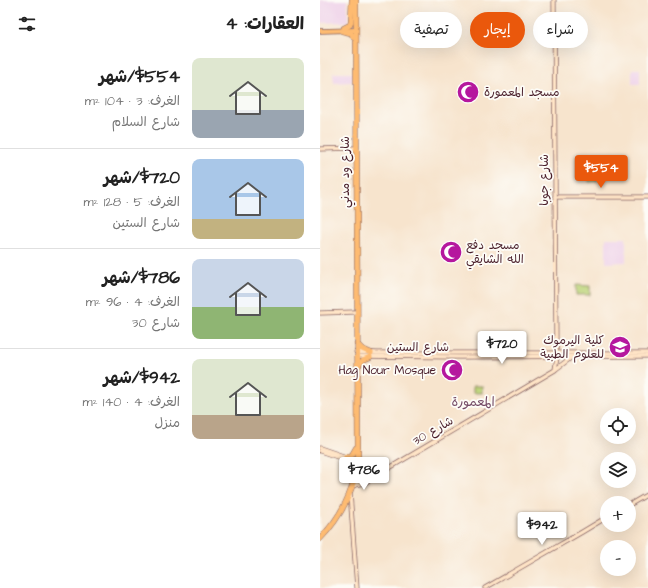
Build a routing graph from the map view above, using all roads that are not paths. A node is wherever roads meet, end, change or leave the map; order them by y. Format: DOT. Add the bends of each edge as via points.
graph roads {
  1 [pos="354,0"];
  2 [pos="554,0"];
  3 [pos="321,29"];
  4 [pos="343,29"];
  5 [pos="355,29"];
  6 [pos="354,38"];
  7 [pos="356,148"];
  8 [pos="320,149"];
  9 [pos="555,197"];
  10 [pos="648,197"];
  11 [pos="355,312"];
  12 [pos="320,313"];
  13 [pos="356,344"];
  14 [pos="648,353"];
  15 [pos="357,354"];
  16 [pos="374,355"];
  17 [pos="557,355"];
  18 [pos="648,356"];
  19 [pos="574,357"];
  20 [pos="358,367"];
  21 [pos="555,370"];
  22 [pos="320,448"];
  23 [pos="356,448"];
  24 [pos="320,451"];
  25 [pos="346,458"];
  26 [pos="355,461"];
  27 [pos="354,470"];
  28 [pos="352,485"];
  29 [pos="350,492"];
  30 [pos="648,494"];
  31 [pos="636,501"];
  32 [pos="600,521"];
  33 [pos="320,538"];
  34 [pos="357,588"];
  35 [pos="485,588"];
  1 -- 4 [label="highway" via="350,25"];
  1 -- 5 [label="highway, شارع ود مدني"];
  2 -- 9 [label="street, شارع جوبا"];
  3 -- 4 [label="main road"];
  4 -- 5 [label="main road"];
  4 -- 6 [label="highway"];
  5 -- 6 [label="highway, شارع ود مدني"];
  5 -- 7 [label="highway, شارع ود مدني"];
  6 -- 7 [label="highway, شارع ود مدني"];
  7 -- 8 [label="street"];
  7 -- 11 [label="highway, شارع ود مدني"];
  7 -- 13 [label="highway, شارع ود مدني"];
  9 -- 10 [label="street"];
  9 -- 17 [label="street, شارع جوبا"];
  11 -- 12 [label="street"];
  11 -- 13 [label="highway, شارع ود مدني"];
  13 -- 15 [label="highway"];
  13 -- 16 [label="highway"];
  14 -- 17 [label="street, شارع الستين"];
  15 -- 16 [label="street, شارع الستين"];
  15 -- 20 [label="highway"];
  15 -- 23 [label="highway"];
  16 -- 17 [label="street, شارع الستين"];
  16 -- 20 [label="highway" via="361,362"];
  17 -- 19 [label="street, شارع الستين"];
  17 -- 21 [label="street"];
  18 -- 19 [label="street, شارع الستين"];
  19 -- 21 [label="street, شارع 30"];
  20 -- 28 [label="highway" via="358,458"];
  21 -- 28 [label="street, شارع 30" via="362,484"];
  22 -- 25 [label="street"];
  23 -- 25 [label="highway" via="352,455"];
  23 -- 26 [label="highway"];
  24 -- 25 [label="street"];
  25 -- 26 [label="street"];
  25 -- 27 [label="highway"];
  26 -- 27 [label="highway"];
  27 -- 33 [label="highway" via="340,509"];
  28 -- 29 [label="highway"];
  29 -- 33 [label="highway" via="337,518"];
  29 -- 34 [label="street"];
  30 -- 31 [label="street"];
  32 -- 35 [label="street"];
}
